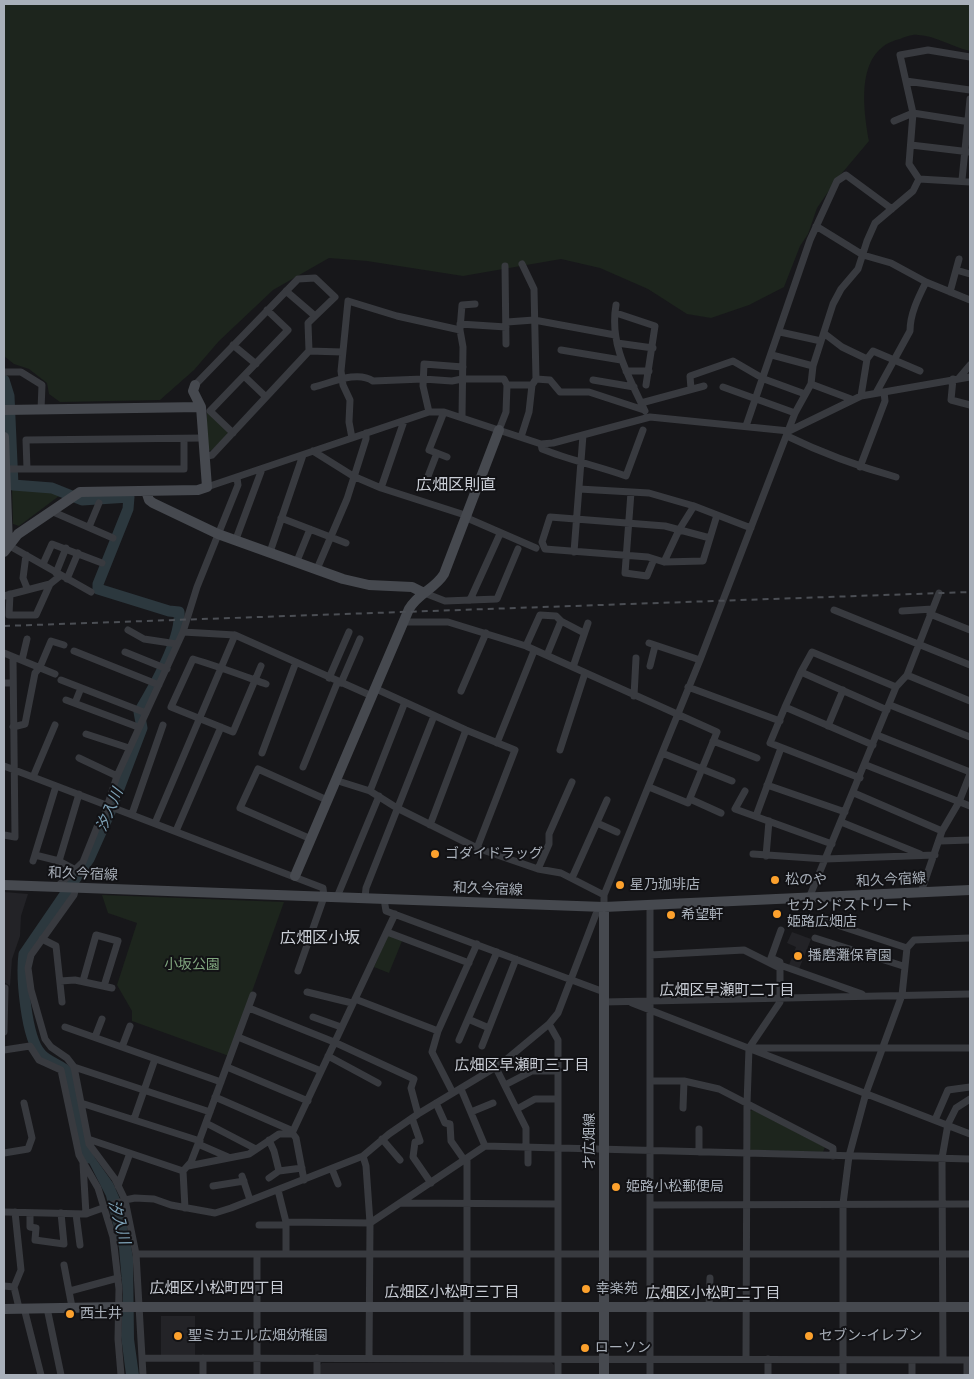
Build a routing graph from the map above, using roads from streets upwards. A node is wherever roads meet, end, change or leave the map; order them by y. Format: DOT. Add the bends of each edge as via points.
graph roads {
  1 [pos="970,57"];
  2 [pos="906,81"];
  3 [pos="970,90"];
  4 [pos="970,99"];
  5 [pos="913,113"];
  6 [pos="894,121"];
  7 [pos="969,122"];
  8 [pos="910,145"];
  9 [pos="968,152"];
  10 [pos="919,179"];
  11 [pos="962,180"];
  12 [pos="970,182"];
  13 [pos="892,209"];
  14 [pos="816,226"];
  15 [pos="863,255"];
  16 [pos="959,259"];
  17 [pos="522,264"];
  18 [pos="505,266"];
  19 [pos="956,270"];
  20 [pos="970,274"];
  21 [pos="926,282"];
  22 [pos="286,291"];
  23 [pos="950,292"];
  24 [pos="970,300"];
  25 [pos="475,304"];
  26 [pos="267,310"];
  27 [pos="315,316"];
  28 [pos="534,320"];
  29 [pos="507,324"];
  30 [pos="460,327"];
  31 [pos="780,332"];
  32 [pos="825,334"];
  33 [pos="615,335"];
  34 [pos="821,341"];
  35 [pos="617,343"];
  36 [pos="506,344"];
  37 [pos="234,345"];
  38 [pos="653,348"];
  39 [pos="562,350"];
  40 [pos="309,351"];
  41 [pos="342,352"];
  42 [pos="772,354"];
  43 [pos="867,359"];
  44 [pos="896,359"];
  45 [pos="621,360"];
  46 [pos="256,364"];
  47 [pos="970,365"];
  48 [pos="813,366"];
  49 [pos="463,367"];
  50 [pos="626,371"];
  51 [pos="648,371"];
  52 [pos="920,371"];
  53 [pos="4,372"];
  54 [pos="244,376"];
  55 [pos="970,377"];
  56 [pos="342,379"];
  57 [pos="423,379"];
  58 [pos="462,379"];
  59 [pos="764,379"];
  60 [pos="956,379"];
  61 [pos="534,382"];
  62 [pos="811,384"];
  63 [pos="195,385"];
  64 [pos="506,385"];
  65 [pos="646,385"];
  66 [pos="704,386"];
  67 [pos="314,387"];
  68 [pos="723,387"];
  69 [pos="634,388"];
  70 [pos="691,389"];
  71 [pos="880,392"];
  72 [pos="597,394"];
  73 [pos="805,394"];
  74 [pos="861,396"];
  75 [pos="266,397"];
  76 [pos="851,399"];
  77 [pos="756,400"];
  78 [pos="970,406"];
  79 [pos="201,407"];
  80 [pos="643,407"];
  81 [pos="4,410"];
  82 [pos="41,410"];
  83 [pos="429,412"];
  84 [pos="444,412"];
  85 [pos="796,413"];
  86 [pos="462,417"];
  87 [pos="650,417"];
  88 [pos="404,421"];
  89 [pos="746,426"];
  90 [pos="499,430"];
  91 [pos="643,430"];
  92 [pos="233,433"];
  93 [pos="366,434"];
  94 [pos="788,434"];
  95 [pos="583,436"];
  96 [pos="4,437"];
  97 [pos="521,437"];
  98 [pos="204,438"];
  99 [pos="352,438"];
  100 [pos="184,439"];
  101 [pos="541,444"];
  102 [pos="4,450"];
  103 [pos="313,451"];
  104 [pos="437,453"];
  105 [pos="303,455"];
  106 [pos="447,456"];
  107 [pos="204,457"];
  108 [pos="581,461"];
  109 [pos="860,467"];
  110 [pos="5,469"];
  111 [pos="27,469"];
  112 [pos="262,469"];
  113 [pos="353,476"];
  114 [pos="896,477"];
  115 [pos="237,478"];
  116 [pos="426,484"];
  117 [pos="207,487"];
  118 [pos="381,488"];
  119 [pos="5,489"];
  120 [pos="579,489"];
  121 [pos="146,491"];
  122 [pos="631,492"];
  123 [pos="99,503"];
  124 [pos="694,506"];
  125 [pos="51,511"];
  126 [pos="717,515"];
  127 [pos="468,517"];
  128 [pos="281,518"];
  129 [pos="576,520"];
  130 [pos="630,524"];
  131 [pos="89,527"];
  132 [pos="751,528"];
  133 [pos="310,529"];
  134 [pos="679,530"];
  135 [pos="218,534"];
  136 [pos="499,536"];
  137 [pos="330,537"];
  138 [pos="113,538"];
  139 [pos="710,538"];
  140 [pos="236,540"];
  141 [pos="346,543"];
  142 [pos="6,548"];
  143 [pos="66,548"];
  144 [pos="536,548"];
  145 [pos="518,549"];
  146 [pos="270,552"];
  147 [pos="574,552"];
  148 [pos="78,553"];
  149 [pos="26,555"];
  150 [pos="627,555"];
  151 [pos="654,559"];
  152 [pos="297,562"];
  153 [pos="664,562"];
  154 [pos="43,564"];
  155 [pos="102,564"];
  156 [pos="317,569"];
  157 [pos="61,576"];
  158 [pos="50,584"];
  159 [pos="27,588"];
  160 [pos="91,592"];
  161 [pos="422,592"];
  162 [pos="939,593"];
  163 [pos="7,595"];
  164 [pos="470,600"];
  165 [pos="834,610"];
  166 [pos="902,611"];
  167 [pos="931,611"];
  168 [pos="561,621"];
  169 [pos="404,622"];
  170 [pos="588,624"];
  171 [pos="128,630"];
  172 [pos="970,630"];
  173 [pos="183,632"];
  174 [pos="349,632"];
  175 [pos="486,633"];
  176 [pos="584,633"];
  177 [pos="235,635"];
  178 [pos="26,639"];
  179 [pos="360,639"];
  180 [pos="918,643"];
  181 [pos="177,644"];
  182 [pos="64,645"];
  183 [pos="526,646"];
  184 [pos="74,650"];
  185 [pos="534,651"];
  186 [pos="125,652"];
  187 [pos="4,653"];
  188 [pos="547,655"];
  189 [pos="13,657"];
  190 [pos="636,658"];
  191 [pos="22,660"];
  192 [pos="700,660"];
  193 [pos="296,662"];
  194 [pos="970,665"];
  195 [pos="261,666"];
  196 [pos="650,666"];
  197 [pos="221,667"];
  198 [pos="573,667"];
  199 [pos="40,668"];
  200 [pos="163,668"];
  201 [pos="801,672"];
  202 [pos="585,673"];
  203 [pos="55,674"];
  204 [pos="907,675"];
  205 [pos="329,678"];
  206 [pos="61,680"];
  207 [pos="255,680"];
  208 [pos="339,682"];
  209 [pos="4,683"];
  210 [pos="12,683"];
  211 [pos="157,684"];
  212 [pos="266,684"];
  213 [pos="688,687"];
  214 [pos="896,687"];
  215 [pos="82,688"];
  216 [pos="843,690"];
  217 [pos="373,692"];
  218 [pos="461,692"];
  219 [pos="634,696"];
  220 [pos="66,700"];
  221 [pos="970,701"];
  222 [pos="406,702"];
  223 [pos="75,703"];
  224 [pos="785,707"];
  225 [pos="889,707"];
  226 [pos="142,714"];
  227 [pos="677,714"];
  228 [pos="434,716"];
  229 [pos="198,719"];
  230 [pos="780,721"];
  231 [pos="55,725"];
  232 [pos="163,725"];
  233 [pos="828,726"];
  234 [pos="221,727"];
  235 [pos="13,728"];
  236 [pos="138,728"];
  237 [pos="466,730"];
  238 [pos="86,734"];
  239 [pos="877,735"];
  240 [pos="970,737"];
  241 [pos="713,742"];
  242 [pos="497,743"];
  243 [pos="873,744"];
  244 [pos="129,748"];
  245 [pos="781,748"];
  246 [pos="560,750"];
  247 [pos="262,753"];
  248 [pos="662,753"];
  249 [pos="79,758"];
  250 [pos="757,758"];
  251 [pos="866,765"];
  252 [pos="4,766"];
  253 [pos="303,767"];
  254 [pos="702,769"];
  255 [pos="15,770"];
  256 [pos="970,773"];
  257 [pos="117,776"];
  258 [pos="33,777"];
  259 [pos="860,778"];
  260 [pos="335,780"];
  261 [pos="732,781"];
  262 [pos="572,782"];
  263 [pos="767,785"];
  264 [pos="56,786"];
  265 [pos="649,787"];
  266 [pos="370,791"];
  267 [pos="745,791"];
  268 [pos="854,793"];
  269 [pos="79,794"];
  270 [pos="379,796"];
  271 [pos="690,799"];
  272 [pos="327,800"];
  273 [pos="608,800"];
  274 [pos="959,802"];
  275 [pos="108,805"];
  276 [pos="970,806"];
  277 [pos="397,808"];
  278 [pos="721,812"];
  279 [pos="846,812"];
  280 [pos="132,814"];
  281 [pos="756,816"];
  282 [pos="769,821"];
  283 [pos="841,822"];
  284 [pos="155,823"];
  285 [pos="597,823"];
  286 [pos="430,825"];
  287 [pos="176,831"];
  288 [pos="942,831"];
  289 [pos="617,832"];
  290 [pos="4,835"];
  291 [pos="311,839"];
  292 [pos="970,840"];
  293 [pos="940,841"];
  294 [pos="832,844"];
  295 [pos="477,848"];
  296 [pos="753,854"];
  297 [pos="923,855"];
  298 [pos="935,855"];
  299 [pos="766,856"];
  300 [pos="825,859"];
  301 [pos="59,861"];
  302 [pos="74,869"];
  303 [pos="538,869"];
  304 [pos="295,876"];
  305 [pos="572,878"];
  306 [pos="4,885"];
  307 [pos="60,886"];
  308 [pos="76,887"];
  309 [pos="970,890"];
  310 [pos="921,892"];
  311 [pos="604,895"];
  312 [pos="324,897"];
  313 [pos="337,897"];
  314 [pos="365,898"];
  315 [pos="809,898"];
  316 [pos="384,899"];
  317 [pos="650,905"];
  318 [pos="604,907"];
  319 [pos="395,914"];
  320 [pos="822,920"];
  321 [pos="781,930"];
  322 [pos="387,932"];
  323 [pos="815,938"];
  324 [pos="970,938"];
  325 [pos="42,939"];
  326 [pos="477,944"];
  327 [pos="907,948"];
  328 [pos="498,952"];
  329 [pos="650,955"];
  330 [pos="516,958"];
  331 [pos="469,963"];
  332 [pos="780,966"];
  333 [pos="903,966"];
  334 [pos="298,970"];
  335 [pos="572,979"];
  336 [pos="60,981"];
  337 [pos="83,981"];
  338 [pos="104,986"];
  339 [pos="5,988"];
  340 [pos="112,988"];
  341 [pos="307,992"];
  342 [pos="970,994"];
  343 [pos="253,995"];
  344 [pos="902,995"];
  345 [pos="781,996"];
  346 [pos="867,996"];
  347 [pos="604,997"];
  348 [pos="354,1001"];
  349 [pos="650,1001"];
  350 [pos="62,1002"];
  351 [pos="630,1002"];
  352 [pos="249,1008"];
  353 [pos="650,1010"];
  354 [pos="313,1018"];
  355 [pos="102,1019"];
  356 [pos="468,1019"];
  357 [pos="550,1024"];
  358 [pos="130,1026"];
  359 [pos="65,1027"];
  360 [pos="341,1027"];
  361 [pos="489,1028"];
  362 [pos="438,1031"];
  363 [pos="4,1032"];
  364 [pos="96,1037"];
  365 [pos="238,1037"];
  366 [pos="459,1040"];
  367 [pos="334,1042"];
  368 [pos="482,1046"];
  369 [pos="122,1047"];
  370 [pos="749,1048"];
  371 [pos="883,1048"];
  372 [pos="970,1048"];
  373 [pos="4,1050"];
  374 [pos="328,1056"];
  375 [pos="156,1059"];
  376 [pos="74,1067"];
  377 [pos="227,1067"];
  378 [pos="496,1068"];
  379 [pos="321,1071"];
  380 [pos="558,1071"];
  381 [pos="650,1081"];
  382 [pos="684,1081"];
  383 [pos="221,1082"];
  384 [pos="378,1084"];
  385 [pos="505,1085"];
  386 [pos="970,1087"];
  387 [pos="461,1088"];
  388 [pos="144,1090"];
  389 [pos="452,1093"];
  390 [pos="866,1093"];
  391 [pos="215,1097"];
  392 [pos="558,1099"];
  393 [pos="970,1099"];
  394 [pos="308,1101"];
  395 [pos="24,1103"];
  396 [pos="81,1103"];
  397 [pos="436,1103"];
  398 [pos="493,1103"];
  399 [pos="746,1104"];
  400 [pos="683,1108"];
  401 [pos="517,1109"];
  402 [pos="210,1112"];
  403 [pos="471,1112"];
  404 [pos="415,1116"];
  405 [pos="134,1119"];
  406 [pos="935,1120"];
  407 [pos="206,1123"];
  408 [pos="948,1124"];
  409 [pos="699,1129"];
  410 [pos="293,1132"];
  411 [pos="970,1134"];
  412 [pos="88,1139"];
  413 [pos="382,1139"];
  414 [pos="268,1140"];
  415 [pos="199,1142"];
  416 [pos="485,1146"];
  417 [pos="527,1147"];
  418 [pos="558,1148"];
  419 [pos="256,1149"];
  420 [pos="604,1149"];
  421 [pos="650,1151"];
  422 [pos="699,1152"];
  423 [pos="4,1153"];
  424 [pos="130,1153"];
  425 [pos="746,1153"];
  426 [pos="363,1156"];
  427 [pos="833,1156"];
  428 [pos="849,1156"];
  429 [pos="229,1157"];
  430 [pos="942,1158"];
  431 [pos="970,1159"];
  432 [pos="400,1160"];
  433 [pos="466,1160"];
  434 [pos="83,1163"];
  435 [pos="528,1163"];
  436 [pos="302,1168"];
  437 [pos="185,1169"];
  438 [pos="332,1169"];
  439 [pos="279,1171"];
  440 [pos="269,1178"];
  441 [pos="304,1180"];
  442 [pos="431,1183"];
  443 [pos="338,1184"];
  444 [pos="118,1186"];
  445 [pos="213,1186"];
  446 [pos="278,1190"];
  447 [pos="125,1200"];
  448 [pos="250,1200"];
  449 [pos="400,1203"];
  450 [pos="467,1203"];
  451 [pos="558,1204"];
  452 [pos="746,1204"];
  453 [pos="843,1204"];
  454 [pos="942,1204"];
  455 [pos="970,1204"];
  456 [pos="650,1205"];
  457 [pos="105,1207"];
  458 [pos="185,1208"];
  459 [pos="4,1212"];
  460 [pos="15,1212"];
  461 [pos="30,1213"];
  462 [pos="62,1213"];
  463 [pos="76,1214"];
  464 [pos="86,1214"];
  465 [pos="286,1223"];
  466 [pos="370,1223"];
  467 [pos="259,1225"];
  468 [pos="80,1245"];
  469 [pos="604,1253"];
  470 [pos="136,1254"];
  471 [pos="257,1254"];
  472 [pos="286,1254"];
  473 [pos="370,1254"];
  474 [pos="467,1254"];
  475 [pos="558,1254"];
  476 [pos="650,1254"];
  477 [pos="746,1254"];
  478 [pos="843,1254"];
  479 [pos="943,1254"];
  480 [pos="970,1254"];
  481 [pos="64,1265"];
  482 [pos="118,1278"];
  483 [pos="710,1278"];
  484 [pos="4,1286"];
  485 [pos="14,1287"];
  486 [pos="70,1291"];
  487 [pos="118,1306"];
  488 [pos="138,1306"];
  489 [pos="72,1307"];
  490 [pos="257,1307"];
  491 [pos="370,1307"];
  492 [pos="467,1307"];
  493 [pos="558,1307"];
  494 [pos="604,1307"];
  495 [pos="650,1307"];
  496 [pos="709,1307"];
  497 [pos="746,1307"];
  498 [pos="843,1307"];
  499 [pos="943,1307"];
  500 [pos="970,1307"];
  501 [pos="21,1308"];
  502 [pos="47,1308"];
  503 [pos="4,1309"];
  504 [pos="142,1358"];
  505 [pos="203,1358"];
  506 [pos="257,1358"];
  507 [pos="317,1358"];
  508 [pos="369,1358"];
  509 [pos="466,1358"];
  510 [pos="604,1358"];
  511 [pos="558,1359"];
  512 [pos="650,1359"];
  513 [pos="746,1359"];
  514 [pos="768,1359"];
  515 [pos="843,1359"];
  516 [pos="912,1360"];
  517 [pos="943,1360"];
  518 [pos="969,1360"];
  519 [pos="41,1375"];
  520 [pos="61,1375"];
  521 [pos="122,1375"];
  522 [pos="143,1375"];
  523 [pos="203,1375"];
  524 [pos="257,1375"];
  525 [pos="317,1375"];
  526 [pos="558,1375"];
  527 [pos="604,1375"];
  528 [pos="650,1375"];
  529 [pos="768,1375"];
  530 [pos="843,1375"];
  531 [pos="912,1375"];
  532 [pos="967,1375"];
  1 -- 2 [label="street" via="928,50 900,55"];
  2 -- 3 [label="street"];
  2 -- 5 [label="street"];
  4 -- 7 [label="street"];
  5 -- 6 [label="street"];
  5 -- 7 [label="street"];
  5 -- 8 [label="street"];
  7 -- 9 [label="street"];
  8 -- 9 [label="street"];
  8 -- 10 [label="street" via="909,164"];
  9 -- 11 [label="street"];
  10 -- 11 [label="street"];
  10 -- 13 [label="street" via="913,191"];
  11 -- 12 [label="street"];
  13 -- 14 [label="street" via="846,176 837,181"];
  13 -- 15 [label="street" via="876,223"];
  14 -- 15 [label="street"];
  14 -- 31 [label="street"];
  15 -- 21 [label="street" via="891,263"];
  15 -- 32 [label="street" via="858,269 833,304"];
  16 -- 19 [label="street"];
  17 -- 28 [label="street" via="534,289"];
  18 -- 29 [label="street"];
  19 -- 20 [label="street"];
  19 -- 23 [label="street"];
  21 -- 23 [label="street"];
  21 -- 44 [label="street" via="918,298 910,331"];
  22 -- 26 [label="street"];
  22 -- 27 [label="street"];
  22 -- 27 [label="street" via="298,279 315,278 335,297"];
  23 -- 24 [label="street"];
  25 -- 30 [label="street" via="462,305"];
  26 -- 37 [label="street"];
  26 -- 46 [label="street" via="288,330"];
  27 -- 40 [label="street" via="308,324"];
  28 -- 29 [label="street"];
  28 -- 33 [label="street"];
  28 -- 61 [label="street"];
  29 -- 30 [label="street"];
  29 -- 36 [label="street"];
  30 -- 41 [label="street" via="397,316 348,301"];
  30 -- 49 [label="street"];
  31 -- 34 [label="street"];
  31 -- 42 [label="street"];
  32 -- 34 [label="street"];
  32 -- 43 [label="street"];
  33 -- 35 [label="street"];
  33 -- 38 [label="street" via="616,309 655,326"];
  34 -- 48 [label="street"];
  35 -- 38 [label="street"];
  35 -- 45 [label="street"];
  37 -- 46 [label="street"];
  37 -- 63 [label="street"];
  38 -- 51 [label="street"];
  39 -- 45 [label="street"];
  40 -- 41 [label="street"];
  40 -- 75 [label="street"];
  41 -- 56 [label="street"];
  42 -- 48 [label="street"];
  42 -- 59 [label="street"];
  43 -- 44 [label="street" via="873,351"];
  43 -- 74 [label="street"];
  44 -- 52 [label="street"];
  44 -- 71 [label="street"];
  45 -- 50 [label="street"];
  46 -- 54 [label="street"];
  47 -- 60 [label="street"];
  48 -- 62 [label="street"];
  49 -- 57 [label="street" via="424,364"];
  49 -- 58 [label="street"];
  50 -- 51 [label="street"];
  50 -- 69 [label="street"];
  51 -- 65 [label="street"];
  53 -- 82 [label="street" via="21,372 42,385"];
  54 -- 75 [label="street"];
  54 -- 92 [label="street" via="210,411"];
  55 -- 60 [label="street"];
  56 -- 57 [label="street"];
  56 -- 67 [label="street"];
  56 -- 99 [label="street" via="350,400"];
  57 -- 58 [label="street" via="452,382"];
  57 -- 83 [label="street"];
  58 -- 64 [label="street" via="504,379"];
  58 -- 86 [label="street"];
  59 -- 70 [label="street" via="733,361 690,376"];
  59 -- 73 [label="street"];
  59 -- 77 [label="street"];
  60 -- 71 [label="street"];
  60 -- 78 [label="street" via="951,400"];
  61 -- 64 [label="street"];
  61 -- 72 [label="street" via="552,381 560,392"];
  61 -- 97 [label="street"];
  62 -- 73 [label="street"];
  62 -- 76 [label="street"];
  63 -- 79 [label="street" via="193,391"];
  64 -- 90 [label="street" via="506,412"];
  66 -- 70 [label="street"];
  68 -- 77 [label="street"];
  69 -- 72 [label="street" via="597,380"];
  69 -- 80 [label="street"];
  70 -- 80 [label="street"];
  71 -- 74 [label="street"];
  71 -- 109 [label="street" via="885,401"];
  72 -- 80 [label="street"];
  73 -- 85 [label="street"];
  74 -- 76 [label="street"];
  75 -- 92 [label="street"];
  76 -- 94 [label="street"];
  77 -- 85 [label="street"];
  77 -- 89 [label="street"];
  79 -- 82 [label="street"];
  79 -- 98 [label="street"];
  80 -- 87 [label="street"];
  81 -- 82 [label="street"];
  83 -- 84 [label="street"];
  83 -- 88 [label="street"];
  84 -- 86 [label="street"];
  84 -- 104 [label="street" via="429,450"];
  85 -- 94 [label="street"];
  86 -- 90 [label="street"];
  87 -- 89 [label="street"];
  87 -- 95 [label="street"];
  88 -- 93 [label="street"];
  88 -- 118 [label="street"];
  89 -- 94 [label="street"];
  90 -- 97 [label="street"];
  90 -- 127 [label="street"];
  91 -- 108 [label="street" via="626,476"];
  92 -- 107 [label="street" via="212,455"];
  93 -- 99 [label="street"];
  93 -- 113 [label="street"];
  94 -- 109 [label="street" via="824,454"];
  94 -- 132 [label="street"];
  95 -- 101 [label="street"];
  95 -- 108 [label="street"];
  96 -- 102 [label="street"];
  97 -- 101 [label="street"];
  98 -- 100 [label="street"];
  98 -- 107 [label="street"];
  99 -- 103 [label="street"];
  100 -- 111 [label="street" via="184,469"];
  100 -- 111 [label="street" via="26,440"];
  101 -- 108 [label="street" via="542,449"];
  102 -- 110 [label="street"];
  103 -- 105 [label="street"];
  103 -- 113 [label="street"];
  104 -- 106 [label="street"];
  104 -- 116 [label="street"];
  105 -- 112 [label="street"];
  105 -- 128 [label="street"];
  107 -- 117 [label="street"];
  108 -- 120 [label="street"];
  109 -- 114 [label="street"];
  110 -- 111 [label="street"];
  110 -- 119 [label="street"];
  112 -- 115 [label="street"];
  112 -- 140 [label="street"];
  113 -- 118 [label="street"];
  113 -- 137 [label="street"];
  115 -- 117 [label="street"];
  115 -- 135 [label="street" via="238,485"];
  117 -- 121 [label="street"];
  118 -- 127 [label="street"];
  119 -- 142 [label="street"];
  120 -- 122 [label="street"];
  120 -- 129 [label="street"];
  121 -- 125 [label="street" via="80,492"];
  121 -- 135 [label="street" via="153,503"];
  122 -- 124 [label="street" via="649,493"];
  122 -- 130 [label="street"];
  123 -- 131 [label="street"];
  124 -- 126 [label="street"];
  124 -- 134 [label="street"];
  125 -- 131 [label="street"];
  125 -- 142 [label="street" via="18,534"];
  126 -- 132 [label="street"];
  126 -- 139 [label="street"];
  127 -- 144 [label="street"];
  127 -- 161 [label="street" via="440,581"];
  128 -- 133 [label="street"];
  128 -- 146 [label="street"];
  129 -- 130 [label="street"];
  129 -- 147 [label="street"];
  129 -- 147 [label="street" via="550,517 542,542 545,549"];
  130 -- 134 [label="street"];
  130 -- 150 [label="street"];
  131 -- 138 [label="street"];
  132 -- 192 [label="street"];
  133 -- 137 [label="street"];
  133 -- 152 [label="street"];
  134 -- 139 [label="street"];
  134 -- 153 [label="street"];
  135 -- 140 [label="street"];
  135 -- 173 [label="street"];
  136 -- 164 [label="street"];
  137 -- 141 [label="street"];
  137 -- 156 [label="street"];
  139 -- 153 [label="street" via="703,561"];
  140 -- 146 [label="street"];
  142 -- 149 [label="street"];
  143 -- 148 [label="street"];
  143 -- 154 [label="street" via="52,544"];
  143 -- 157 [label="street"];
  145 -- 164 [label="street" via="497,599"];
  146 -- 152 [label="street"];
  147 -- 150 [label="street"];
  148 -- 155 [label="street"];
  148 -- 157 [label="street"];
  149 -- 154 [label="street"];
  149 -- 159 [label="street" via="23,578"];
  150 -- 151 [label="street"];
  150 -- 151 [label="street" via="625,573 647,576"];
  151 -- 153 [label="street"];
  152 -- 156 [label="street"];
  154 -- 157 [label="street"];
  156 -- 161 [label="street" via="356,583 412,587"];
  157 -- 158 [label="street"];
  157 -- 160 [label="street"];
  158 -- 159 [label="street"];
  158 -- 163 [label="street" via="36,615 9,615"];
  159 -- 163 [label="street"];
  161 -- 164 [label="street" via="438,600"];
  161 -- 169 [label="street" via="412,603"];
  162 -- 167 [label="street"];
  165 -- 180 [label="street"];
  166 -- 167 [label="street"];
  167 -- 172 [label="street"];
  167 -- 180 [label="street"];
  168 -- 176 [label="street"];
  168 -- 183 [label="street" via="556,616 540,615"];
  168 -- 188 [label="street"];
  169 -- 175 [label="street" via="448,622"];
  169 -- 217 [label="street"];
  170 -- 176 [label="street"];
  171 -- 181 [label="street" via="144,639"];
  173 -- 177 [label="street"];
  173 -- 181 [label="street"];
  174 -- 205 [label="street"];
  175 -- 183 [label="street"];
  175 -- 218 [label="street"];
  176 -- 198 [label="street"];
  177 -- 193 [label="street"];
  177 -- 197 [label="street"];
  178 -- 191 [label="street"];
  179 -- 208 [label="street"];
  180 -- 194 [label="street"];
  180 -- 204 [label="street"];
  181 -- 200 [label="street"];
  182 -- 199 [label="street" via="51,641"];
  183 -- 185 [label="street"];
  184 -- 211 [label="street"];
  185 -- 188 [label="street"];
  185 -- 242 [label="street"];
  186 -- 200 [label="street"];
  187 -- 189 [label="street"];
  188 -- 198 [label="street"];
  189 -- 191 [label="street"];
  189 -- 210 [label="street"];
  190 -- 219 [label="street"];
  191 -- 199 [label="street"];
  192 -- 196 [label="street" via="652,644"];
  192 -- 213 [label="street"];
  193 -- 205 [label="street"];
  193 -- 247 [label="street"];
  195 -- 207 [label="street"];
  197 -- 207 [label="street"];
  197 -- 229 [label="street"];
  197 -- 229 [label="street" via="192,659 174,699 171,707"];
  198 -- 202 [label="street"];
  199 -- 203 [label="street"];
  199 -- 235 [label="street" via="35,673 25,724"];
  200 -- 211 [label="street"];
  201 -- 214 [label="street" via="812,652"];
  201 -- 216 [label="street"];
  201 -- 224 [label="street"];
  202 -- 219 [label="street"];
  202 -- 246 [label="street"];
  204 -- 214 [label="street"];
  204 -- 221 [label="street"];
  205 -- 208 [label="street"];
  206 -- 215 [label="street"];
  207 -- 212 [label="street"];
  207 -- 234 [label="street" via="233,732"];
  208 -- 217 [label="street"];
  208 -- 253 [label="street"];
  209 -- 210 [label="street"];
  210 -- 235 [label="street"];
  211 -- 226 [label="street"];
  213 -- 227 [label="street"];
  213 -- 230 [label="street"];
  214 -- 225 [label="street"];
  215 -- 223 [label="street"];
  215 -- 226 [label="street"];
  216 -- 225 [label="street"];
  216 -- 233 [label="street"];
  217 -- 222 [label="street"];
  217 -- 260 [label="street"];
  219 -- 227 [label="street"];
  220 -- 223 [label="street"];
  222 -- 228 [label="street"];
  222 -- 266 [label="street"];
  223 -- 236 [label="street"];
  224 -- 230 [label="street"];
  224 -- 233 [label="street"];
  225 -- 239 [label="street"];
  225 -- 240 [label="street"];
  226 -- 236 [label="street"];
  227 -- 241 [label="street" via="717,732"];
  227 -- 248 [label="street"];
  228 -- 237 [label="street"];
  228 -- 277 [label="street"];
  229 -- 234 [label="street"];
  229 -- 284 [label="street"];
  230 -- 245 [label="street" via="770,744"];
  231 -- 258 [label="street"];
  232 -- 280 [label="street"];
  233 -- 243 [label="street"];
  234 -- 287 [label="street"];
  235 -- 255 [label="street"];
  236 -- 244 [label="street"];
  237 -- 242 [label="street"];
  237 -- 286 [label="street"];
  238 -- 244 [label="street"];
  239 -- 243 [label="street"];
  239 -- 256 [label="street"];
  241 -- 250 [label="street"];
  241 -- 254 [label="street"];
  242 -- 295 [label="street" via="516,750"];
  243 -- 251 [label="street"];
  244 -- 257 [label="street"];
  245 -- 259 [label="street"];
  245 -- 263 [label="street"];
  248 -- 254 [label="street"];
  248 -- 265 [label="street"];
  249 -- 257 [label="street"];
  251 -- 259 [label="street"];
  251 -- 274 [label="street"];
  252 -- 255 [label="street"];
  254 -- 261 [label="street"];
  254 -- 271 [label="street"];
  255 -- 258 [label="street"];
  255 -- 290 [label="street" via="15,837"];
  256 -- 274 [label="street"];
  257 -- 275 [label="street"];
  258 -- 264 [label="street"];
  259 -- 268 [label="street"];
  260 -- 266 [label="street"];
  260 -- 272 [label="street"];
  262 -- 303 [label="street"];
  263 -- 279 [label="street"];
  263 -- 281 [label="street"];
  264 -- 269 [label="street"];
  264 -- 301 [label="street" via="34,858"];
  265 -- 271 [label="street" via="688,803"];
  265 -- 311 [label="street"];
  266 -- 270 [label="street"];
  267 -- 281 [label="street" via="735,808"];
  268 -- 279 [label="street"];
  268 -- 288 [label="street"];
  269 -- 275 [label="street"];
  269 -- 301 [label="street"];
  270 -- 277 [label="street"];
  270 -- 313 [label="street"];
  271 -- 278 [label="street"];
  272 -- 291 [label="street"];
  272 -- 291 [label="street" via="258,769 240,808"];
  273 -- 285 [label="street"];
  274 -- 276 [label="street"];
  274 -- 288 [label="street"];
  275 -- 280 [label="street"];
  275 -- 302 [label="street" via="83,862"];
  277 -- 286 [label="street"];
  277 -- 314 [label="street"];
  279 -- 283 [label="street"];
  280 -- 284 [label="street"];
  281 -- 282 [label="street"];
  282 -- 294 [label="street"];
  282 -- 299 [label="street"];
  283 -- 294 [label="street"];
  283 -- 297 [label="street"];
  284 -- 287 [label="street"];
  285 -- 289 [label="street"];
  285 -- 305 [label="street"];
  286 -- 295 [label="street"];
  287 -- 304 [label="street"];
  288 -- 293 [label="street"];
  291 -- 304 [label="street"];
  292 -- 293 [label="street"];
  293 -- 298 [label="street"];
  294 -- 300 [label="street"];
  295 -- 303 [label="street"];
  296 -- 299 [label="street"];
  297 -- 298 [label="street"];
  297 -- 300 [label="street"];
  298 -- 310 [label="street"];
  299 -- 300 [label="street"];
  300 -- 315 [label="street"];
  301 -- 302 [label="street"];
  302 -- 307 [label="street"];
  303 -- 305 [label="street"];
  304 -- 312 [label="street" via="323,888"];
  305 -- 311 [label="street"];
  306 -- 307 [label="street, 和久今宿線"];
  307 -- 308 [label="street, 和久今宿線"];
  308 -- 312 [label="street, 和久今宿線"];
  308 -- 325 [label="street" via="74,895"];
  309 -- 310 [label="street, 和久今宿線"];
  310 -- 315 [label="street, 和久今宿線"];
  311 -- 318 [label="street"];
  312 -- 313 [label="street, 和久今宿線"];
  312 -- 334 [label="street"];
  313 -- 314 [label="street, 和久今宿線"];
  314 -- 316 [label="street, 和久今宿線"];
  315 -- 317 [label="street, 和久今宿線"];
  316 -- 318 [label="street, 和久今宿線"];
  316 -- 319 [label="street" via="386,911"];
  317 -- 318 [label="street, 和久今宿線"];
  317 -- 329 [label="street"];
  318 -- 335 [label="street" via="596,914"];
  318 -- 347 [label="street, 才広畑線"];
  319 -- 322 [label="street"];
  319 -- 326 [label="street"];
  320 -- 327 [label="street"];
  321 -- 332 [label="street" via="770,958 780,962"];
  322 -- 331 [label="street"];
  322 -- 348 [label="street"];
  323 -- 333 [label="street"];
  324 -- 327 [label="street" via="914,940"];
  325 -- 336 [label="street" via="56,946"];
  325 -- 376 [label="street" via="31,955 28,968 31,990 44,1039"];
  326 -- 328 [label="street"];
  326 -- 331 [label="street"];
  327 -- 333 [label="street"];
  328 -- 330 [label="street"];
  328 -- 356 [label="street"];
  329 -- 332 [label="street" via="744,950"];
  329 -- 349 [label="street"];
  330 -- 335 [label="street"];
  330 -- 361 [label="street"];
  331 -- 362 [label="street"];
  332 -- 345 [label="street"];
  332 -- 346 [label="street"];
  333 -- 344 [label="street"];
  335 -- 347 [label="street"];
  335 -- 357 [label="street"];
  336 -- 337 [label="street"];
  336 -- 350 [label="street"];
  337 -- 338 [label="street"];
  337 -- 338 [label="street" via="96,935 118,941"];
  338 -- 340 [label="street"];
  339 -- 363 [label="street"];
  341 -- 348 [label="street"];
  342 -- 344 [label="street"];
  343 -- 352 [label="street"];
  344 -- 346 [label="street"];
  344 -- 371 [label="street"];
  345 -- 346 [label="street"];
  345 -- 349 [label="street"];
  345 -- 370 [label="street"];
  347 -- 351 [label="street"];
  347 -- 420 [label="street, 才広畑線"];
  348 -- 360 [label="street"];
  348 -- 362 [label="street"];
  349 -- 351 [label="street"];
  349 -- 353 [label="street"];
  351 -- 353 [label="street"];
  352 -- 365 [label="street"];
  352 -- 367 [label="street"];
  353 -- 370 [label="street"];
  353 -- 381 [label="street"];
  354 -- 360 [label="street"];
  355 -- 364 [label="street"];
  356 -- 361 [label="street"];
  356 -- 366 [label="street"];
  357 -- 378 [label="street"];
  357 -- 380 [label="street" via="558,1040"];
  358 -- 369 [label="street"];
  359 -- 364 [label="street"];
  360 -- 367 [label="street"];
  361 -- 368 [label="street"];
  362 -- 389 [label="street" via="432,1052"];
  364 -- 369 [label="street"];
  365 -- 377 [label="street"];
  365 -- 379 [label="street"];
  367 -- 374 [label="street"];
  367 -- 404 [label="street" via="414,1080 411,1088"];
  369 -- 375 [label="street"];
  370 -- 371 [label="street"];
  370 -- 390 [label="street"];
  370 -- 399 [label="street"];
  371 -- 372 [label="street"];
  371 -- 390 [label="street"];
  373 -- 434 [label="street" via="30,1046 39,1060 61,1070"];
  374 -- 379 [label="street"];
  374 -- 384 [label="street"];
  375 -- 383 [label="street"];
  375 -- 388 [label="street"];
  376 -- 388 [label="street"];
  376 -- 396 [label="street"];
  377 -- 383 [label="street"];
  377 -- 394 [label="street"];
  378 -- 385 [label="street"];
  378 -- 387 [label="street"];
  379 -- 394 [label="street"];
  380 -- 385 [label="street" via="532,1071"];
  380 -- 392 [label="street"];
  381 -- 382 [label="street"];
  381 -- 421 [label="street"];
  382 -- 399 [label="street" via="719,1089"];
  382 -- 400 [label="street"];
  383 -- 391 [label="street"];
  385 -- 401 [label="street"];
  386 -- 406 [label="street" via="948,1090"];
  387 -- 389 [label="street"];
  387 -- 403 [label="street"];
  388 -- 402 [label="street"];
  388 -- 405 [label="street"];
  389 -- 397 [label="street"];
  390 -- 406 [label="street"];
  390 -- 428 [label="street"];
  391 -- 402 [label="street"];
  391 -- 410 [label="street"];
  392 -- 401 [label="street" via="535,1099"];
  392 -- 418 [label="street"];
  393 -- 408 [label="street" via="956,1108"];
  394 -- 410 [label="street"];
  395 -- 423 [label="street" via="32,1138 28,1149"];
  396 -- 405 [label="street"];
  396 -- 412 [label="street"];
  397 -- 404 [label="street"];
  397 -- 433 [label="street" via="445,1124 450,1124 452,1141"];
  398 -- 403 [label="street"];
  399 -- 425 [label="street"];
  399 -- 427 [label="street" via="833,1148"];
  401 -- 417 [label="street" via="526,1128"];
  402 -- 407 [label="street"];
  403 -- 416 [label="street"];
  404 -- 413 [label="street"];
  404 -- 442 [label="street" via="420,1141 415,1142 414,1157"];
  405 -- 415 [label="street"];
  406 -- 408 [label="street"];
  407 -- 415 [label="street"];
  407 -- 419 [label="street"];
  408 -- 411 [label="street"];
  408 -- 430 [label="street"];
  409 -- 422 [label="street"];
  410 -- 414 [label="street"];
  410 -- 436 [label="street"];
  412 -- 424 [label="street"];
  412 -- 444 [label="street"];
  413 -- 426 [label="street"];
  413 -- 432 [label="street"];
  414 -- 419 [label="street"];
  414 -- 439 [label="street"];
  415 -- 429 [label="street"];
  415 -- 437 [label="street"];
  416 -- 417 [label="street"];
  416 -- 433 [label="street"];
  417 -- 418 [label="street"];
  417 -- 435 [label="street"];
  418 -- 420 [label="street"];
  418 -- 451 [label="street"];
  419 -- 429 [label="street" via="249,1154"];
  420 -- 421 [label="street"];
  420 -- 469 [label="street, 才広畑線"];
  421 -- 422 [label="street"];
  421 -- 456 [label="street"];
  422 -- 425 [label="street"];
  424 -- 437 [label="street"];
  424 -- 444 [label="street"];
  425 -- 427 [label="street"];
  425 -- 452 [label="street"];
  426 -- 438 [label="street"];
  426 -- 466 [label="street"];
  427 -- 428 [label="street"];
  428 -- 430 [label="street"];
  428 -- 453 [label="street"];
  429 -- 437 [label="street"];
  430 -- 431 [label="street"];
  430 -- 454 [label="street"];
  433 -- 442 [label="street"];
  433 -- 450 [label="street"];
  434 -- 457 [label="street"];
  434 -- 464 [label="street"];
  436 -- 439 [label="street"];
  436 -- 441 [label="street"];
  437 -- 458 [label="street"];
  438 -- 441 [label="street"];
  438 -- 443 [label="street"];
  439 -- 440 [label="street"];
  441 -- 446 [label="street"];
  442 -- 449 [label="street"];
  444 -- 447 [label="street"];
  445 -- 448 [label="street" via="243,1178"];
  446 -- 448 [label="street"];
  446 -- 465 [label="street"];
  447 -- 457 [label="street"];
  447 -- 458 [label="street" via="154,1199"];
  447 -- 470 [label="street"];
  448 -- 458 [label="street" via="215,1213"];
  449 -- 450 [label="street"];
  449 -- 466 [label="street"];
  450 -- 451 [label="street"];
  450 -- 474 [label="street"];
  451 -- 475 [label="street"];
  452 -- 453 [label="street"];
  452 -- 456 [label="street"];
  452 -- 477 [label="street"];
  453 -- 454 [label="street"];
  453 -- 478 [label="street"];
  454 -- 455 [label="street"];
  454 -- 479 [label="street"];
  456 -- 476 [label="street"];
  457 -- 464 [label="street"];
  457 -- 482 [label="street"];
  459 -- 460 [label="street"];
  460 -- 461 [label="street"];
  460 -- 485 [label="street" via="21,1270"];
  461 -- 462 [label="street"];
  461 -- 462 [label="street" via="30,1227 36,1228 35,1240 64,1244"];
  462 -- 463 [label="street"];
  463 -- 464 [label="street"];
  463 -- 468 [label="street"];
  465 -- 466 [label="street"];
  465 -- 467 [label="street"];
  465 -- 472 [label="street"];
  466 -- 473 [label="street"];
  469 -- 475 [label="street"];
  469 -- 476 [label="street"];
  469 -- 494 [label="street, 才広畑線"];
  470 -- 471 [label="street"];
  470 -- 488 [label="street"];
  471 -- 472 [label="street"];
  471 -- 490 [label="street"];
  472 -- 473 [label="street"];
  473 -- 474 [label="street"];
  473 -- 491 [label="street"];
  474 -- 475 [label="street"];
  474 -- 492 [label="street"];
  475 -- 493 [label="street"];
  476 -- 477 [label="street"];
  476 -- 495 [label="street"];
  477 -- 478 [label="street"];
  477 -- 497 [label="street"];
  478 -- 479 [label="street"];
  478 -- 498 [label="street"];
  479 -- 480 [label="street"];
  479 -- 499 [label="street"];
  481 -- 486 [label="street"];
  482 -- 486 [label="street"];
  482 -- 487 [label="street"];
  483 -- 496 [label="street"];
  484 -- 485 [label="street"];
  485 -- 501 [label="street"];
  486 -- 489 [label="street"];
  487 -- 488 [label="street"];
  487 -- 489 [label="street"];
  487 -- 521 [label="street"];
  488 -- 490 [label="street"];
  488 -- 504 [label="street"];
  489 -- 502 [label="street"];
  490 -- 491 [label="street"];
  490 -- 506 [label="street"];
  491 -- 492 [label="street"];
  491 -- 508 [label="street"];
  492 -- 493 [label="street"];
  492 -- 509 [label="street"];
  493 -- 494 [label="street"];
  493 -- 511 [label="street"];
  494 -- 495 [label="street"];
  494 -- 510 [label="street, 才広畑線"];
  495 -- 496 [label="street"];
  495 -- 512 [label="street"];
  496 -- 497 [label="street"];
  497 -- 498 [label="street"];
  497 -- 513 [label="street"];
  498 -- 499 [label="street"];
  498 -- 515 [label="street"];
  499 -- 500 [label="street"];
  499 -- 517 [label="street"];
  501 -- 502 [label="street"];
  501 -- 503 [label="street"];
  501 -- 519 [label="street"];
  502 -- 520 [label="street"];
  504 -- 505 [label="street"];
  504 -- 522 [label="street"];
  505 -- 506 [label="street"];
  505 -- 523 [label="street"];
  506 -- 507 [label="street"];
  506 -- 524 [label="street"];
  507 -- 508 [label="street"];
  507 -- 525 [label="street"];
  508 -- 509 [label="street"];
  509 -- 511 [label="street"];
  510 -- 511 [label="street"];
  510 -- 512 [label="street"];
  510 -- 527 [label="street, 才広畑線"];
  511 -- 526 [label="street"];
  512 -- 513 [label="street"];
  512 -- 528 [label="street"];
  513 -- 514 [label="street"];
  514 -- 515 [label="street"];
  514 -- 529 [label="street"];
  515 -- 516 [label="street"];
  515 -- 530 [label="street"];
  516 -- 517 [label="street"];
  516 -- 531 [label="street"];
  517 -- 518 [label="street"];
  518 -- 532 [label="street"];
}
